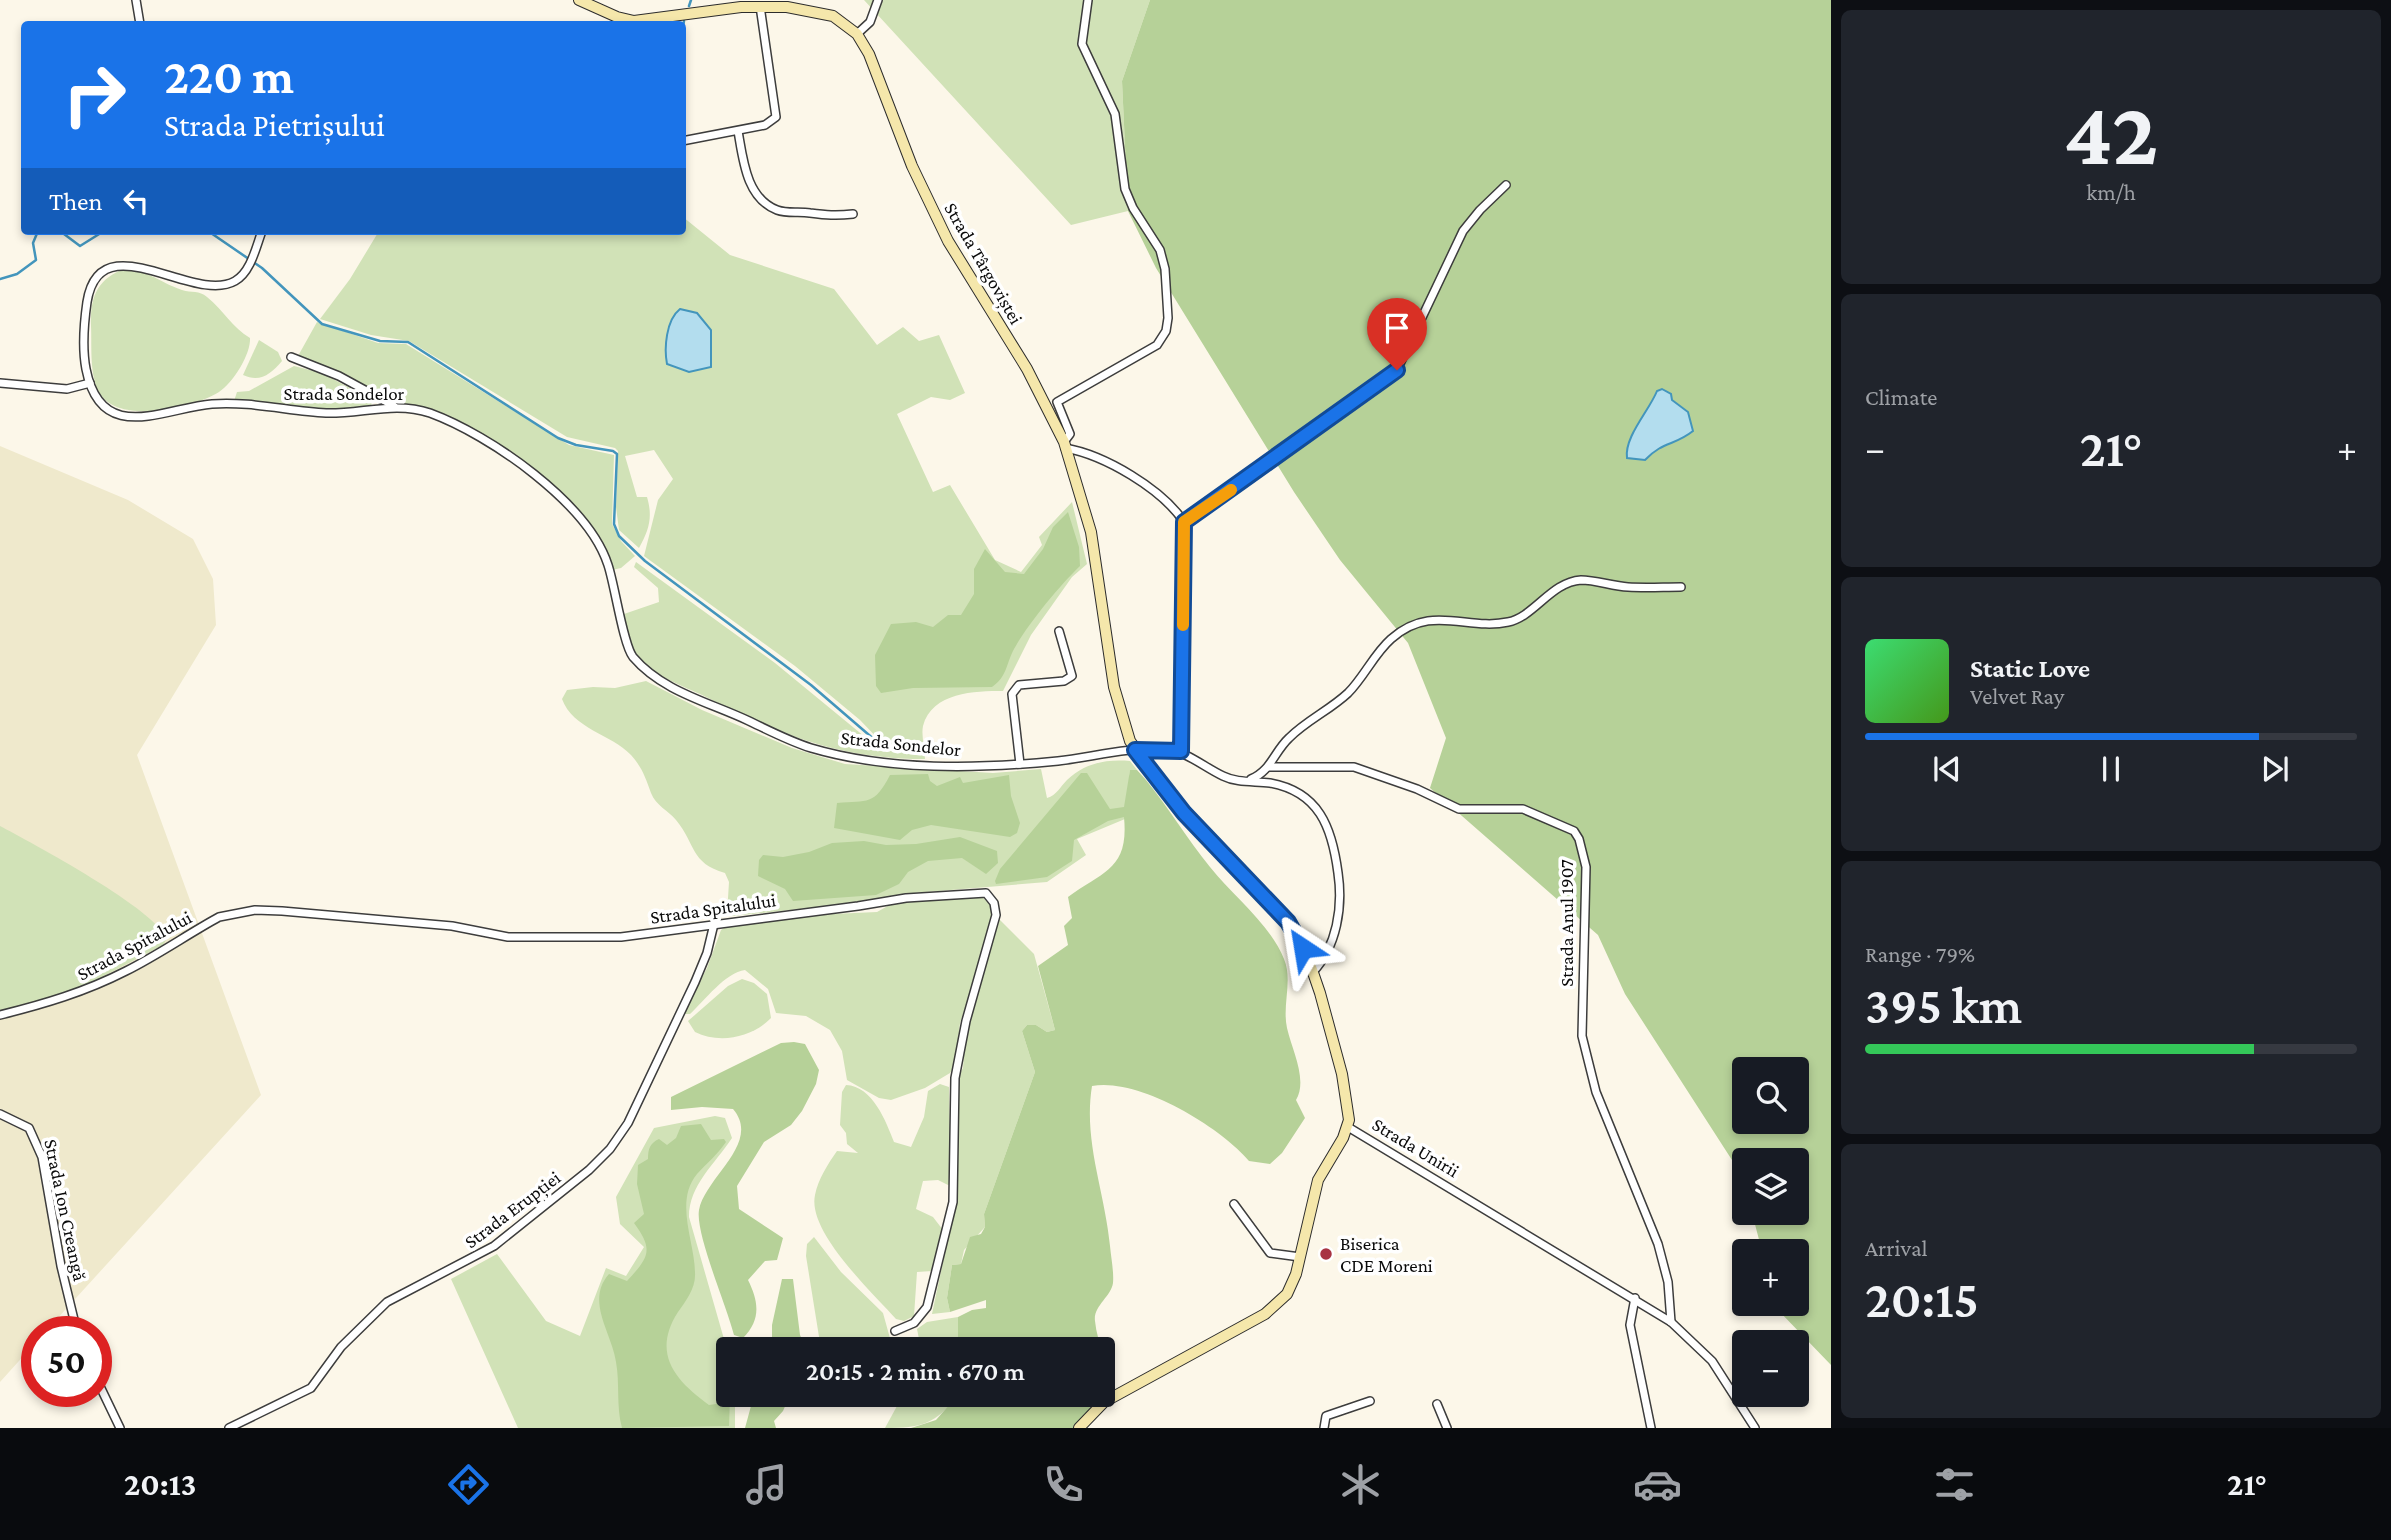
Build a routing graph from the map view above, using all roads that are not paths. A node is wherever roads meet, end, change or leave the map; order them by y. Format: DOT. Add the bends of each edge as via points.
graph roads {
  1 [pos="136,0"];
  2 [pos="579,0"];
  3 [pos="877,0"];
  4 [pos="1088,0"];
  5 [pos="760,6"];
  6 [pos="140,21"];
  7 [pos="858,34"];
  8 [pos="738,131"];
  9 [pos="686,140"];
  10 [pos="1506,185"];
  11 [pos="853,214"];
  12 [pos="260,235"];
  13 [pos="291,356"];
  14 [pos="0,383"];
  15 [pos="90,383"];
  16 [pos="1057,402"];
  17 [pos="394,406"];
  18 [pos="1048,408"];
  19 [pos="1064,445"];
  20 [pos="1184,522"];
  21 [pos="1681,587"];
  22 [pos="1059,631"];
  23 [pos="1135,750"];
  24 [pos="1181,751"];
  25 [pos="1020,764"];
  26 [pos="1268,767"];
  27 [pos="1152,774"];
  28 [pos="1248,780"];
  29 [pos="714,924"];
  30 [pos="1312,972"];
  31 [pos="0,1015"];
  32 [pos="0,1114"];
  33 [pos="1348,1127"];
  34 [pos="1234,1204"];
  35 [pos="1300,1257"];
  36 [pos="1635,1298"];
  37 [pos="73,1316"];
  38 [pos="1671,1322"];
  39 [pos="895,1331"];
  40 [pos="1370,1401"];
  41 [pos="1437,1404"];
  42 [pos="110,1407"];
  43 [pos="120,1428"];
  44 [pos="229,1428"];
  45 [pos="1079,1428"];
  46 [pos="1324,1428"];
  47 [pos="1447,1428"];
  48 [pos="1651,1428"];
  49 [pos="1755,1428"];
  1 -- 6 [label="street"];
  2 -- 5 [label="main road" via="634,21"];
  3 -- 7 [label="street" via="870,22"];
  4 -- 16 [label="street" via="1082,44 1115,114 1125,188 1160,250 1168,318 1157,345"];
  5 -- 7 [label="main road" via="823,13"];
  5 -- 8 [label="street" via="776,117 765,125"];
  7 -- 18 [label="main road, Strada Târgoviștei" via="943,232"];
  8 -- 9 [label="street"];
  8 -- 11 [label="street" via="745,168 763,202 791,212 832,217"];
  10 -- 20 [label="street" via="1457,241 1397,370"];
  12 -- 15 [label="street" via="247,270 236,281 216,286 122,265 101,273 89,290 85,317"];
  13 -- 17 [label="street"];
  14 -- 15 [label="street" via="67,389"];
  15 -- 17 [label="street, Strada Sondelor" via="112,411 136,418 217,403 334,413"];
  16 -- 18 [label="street"];
  16 -- 19 [label="street" via="1070,434"];
  17 -- 25 [label="street, Strada Sondelor" via="432,414 514,459 580,516 605,556 628,649 653,676 680,692 783,738 845,755 924,764"];
  18 -- 19 [label="main road, Strada Târgoviștei"];
  19 -- 20 [label="street" via="1157,491"];
  19 -- 23 [label="main road, Strada Târgoviștei" via="1093,544 1119,710"];
  20 -- 24 [label="street"];
  21 -- 26 [label="street" via="1626,587 1578,580 1550,593 1512,621 1488,625 1450,618 1415,625 1389,641 1352,689 1290,737"];
  22 -- 25 [label="street" via="1072,676 1064,681 1019,685 1012,694"];
  23 -- 24 [label="street, Strada Sondelor"];
  23 -- 25 [label="street, Strada Sondelor"];
  23 -- 27 [label="main road, Strada Târgoviștei"];
  24 -- 28 [label="street" via="1220,775"];
  26 -- 28 [label="street"];
  26 -- 38 [label="street, Strada Anul 1907" via="1354,767 1459,809 1523,809 1574,831 1586,867 1582,1036 1597,1092 1661,1254"];
  27 -- 30 [label="main road, Strada Unirii" via="1288,922"];
  28 -- 30 [label="street" via="1290,788 1313,801 1336,853 1341,904 1321,963"];
  29 -- 31 [label="street, Strada Spitalului" via="621,937 508,937 452,926 330,914 234,913 84,991"];
  29 -- 39 [label="street, Strada Spitalului" via="965,893 986,893 994,902 994,926 969,1007 955,1077 953,1202 927,1307 914,1323"];
  29 -- 44 [label="street, Strada Erupției" via="695,982 628,1123 610,1149 494,1246 387,1302 341,1347 311,1388"];
  30 -- 33 [label="main road, Strada Unirii" via="1342,1074"];
  32 -- 37 [label="street, Strada Ion Creangă" via="29,1128 42,1157"];
  33 -- 35 [label="main road" via="1318,1180"];
  33 -- 36 [label="street, Strada Unirii"];
  34 -- 35 [label="street" via="1270,1253"];
  35 -- 45 [label="main road" via="1292,1284 1275,1306 1181,1363 1115,1395"];
  36 -- 38 [label="street, Strada Unirii"];
  36 -- 48 [label="street" via="1630,1325"];
  38 -- 49 [label="street, Strada Unirii" via="1712,1361"];
  40 -- 46 [label="street" via="1326,1416"];
  41 -- 47 [label="street"];
  42 -- 43 [label="street"];
}
